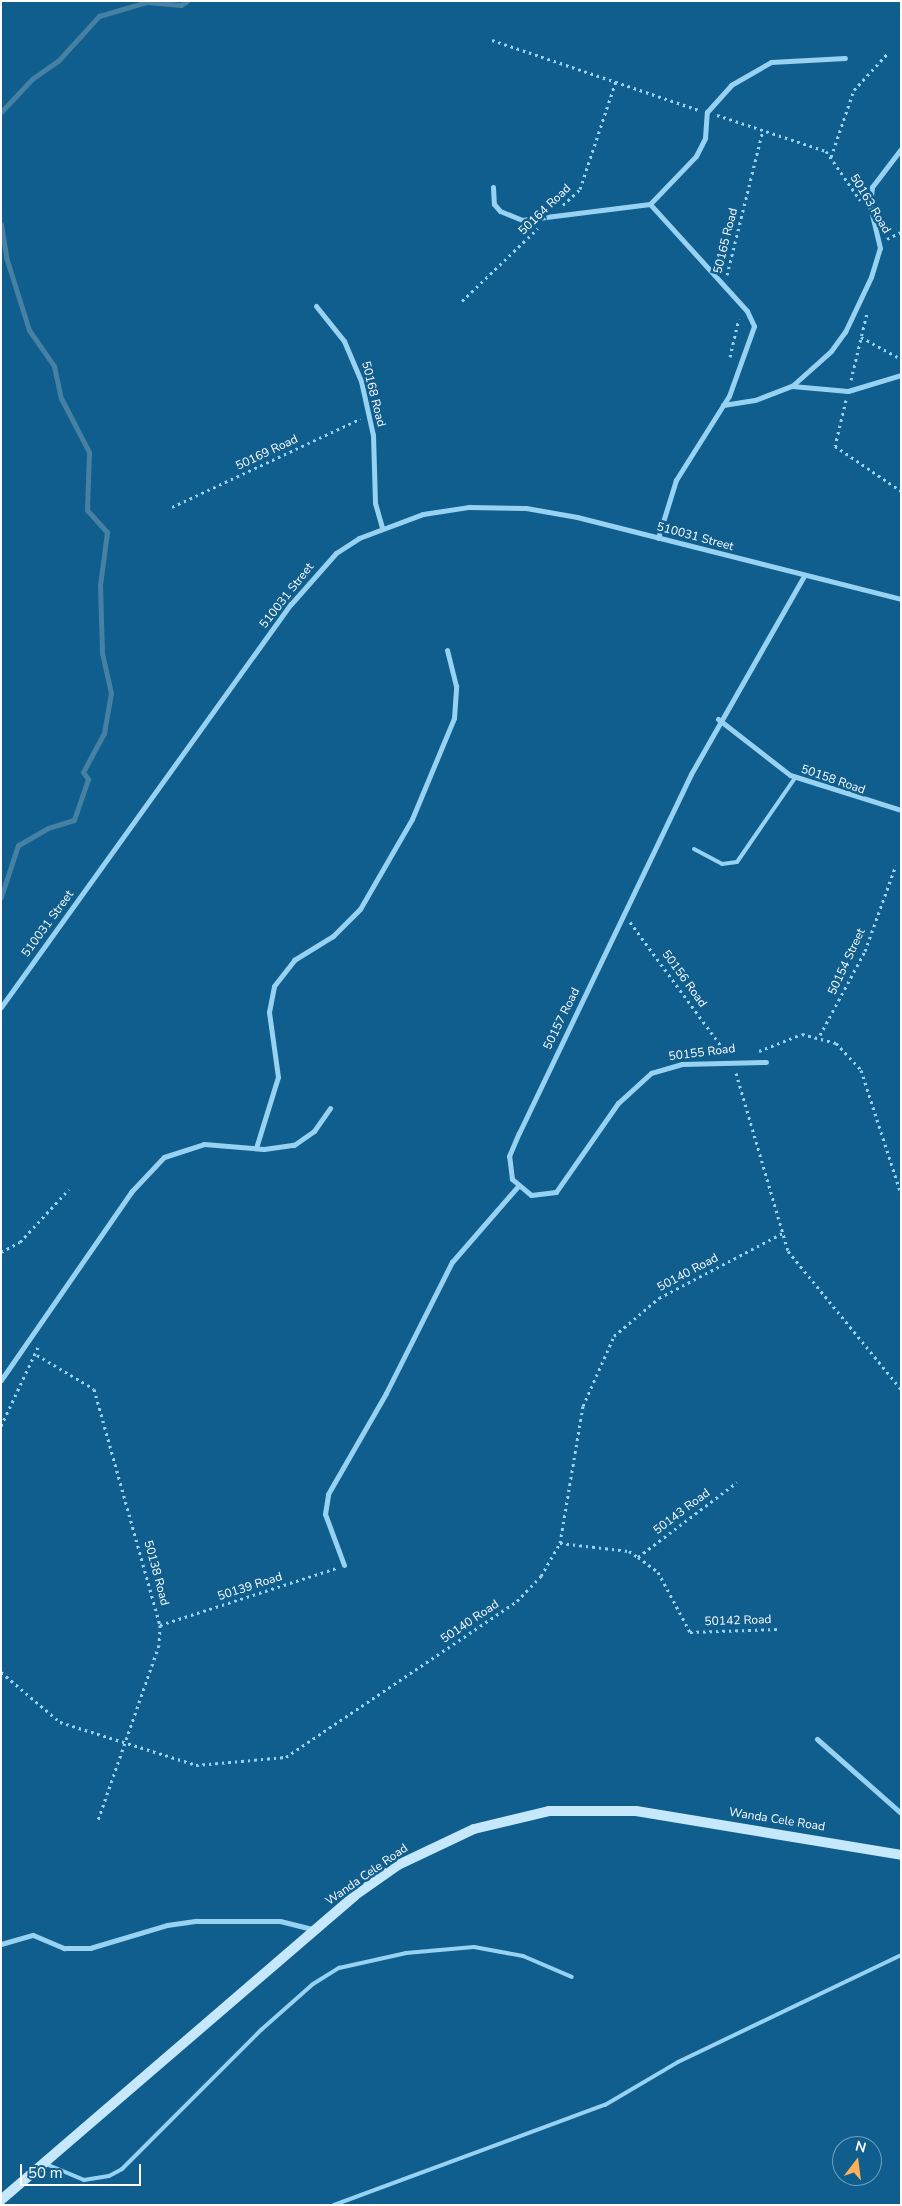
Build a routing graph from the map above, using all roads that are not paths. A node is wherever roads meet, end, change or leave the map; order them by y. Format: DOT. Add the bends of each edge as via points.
graph roads {
  1 [pos="845,58"];
  2 [pos="901,149"];
  3 [pos="493,188"];
  4 [pos="650,204"];
  5 [pos="316,306"];
  6 [pos="901,375"];
  7 [pos="792,386"];
  8 [pos="723,405"];
  9 [pos="382,528"];
  10 [pos="658,538"];
  11 [pos="804,576"];
  12 [pos="901,599"];
  13 [pos="447,650"];
  14 [pos="718,720"];
  15 [pos="794,778"];
  16 [pos="901,810"];
  17 [pos="694,849"];
  18 [pos="1,1007"];
  19 [pos="766,1062"];
  20 [pos="330,1108"];
  21 [pos="256,1148"];
  22 [pos="518,1186"];
  23 [pos="1,1380"];
  24 [pos="344,1565"];
  25 [pos="817,1739"];
  26 [pos="901,1813"];
  27 [pos="901,1855"];
  28 [pos="313,1929"];
  29 [pos="1,1944"];
  30 [pos="901,1954"];
  31 [pos="572,1977"];
  32 [pos="44,2163"];
  33 [pos="1,2200"];
  34 [pos="334,2205"];
  1 -- 4 [label="street" via="771,62 724,90 707,112 701,148"];
  2 -- 7 [label="street" via="872,187 880,248 854,316 831,351"];
  3 -- 4 [label="street" via="494,204 509,216 550,217"];
  4 -- 8 [label="street" via="747,312 754,334"];
  5 -- 9 [label="street, 50168 Road" via="354,357 369,415 374,503"];
  6 -- 7 [label="street" via="848,391"];
  7 -- 8 [label="street" via="755,400"];
  8 -- 10 [label="street" via="682,466"];
  9 -- 10 [label="street, 510031 Street" via="423,514 469,507 526,508"];
  9 -- 18 [label="street, 510031 Street" via="336,553 310,578"];
  10 -- 11 [label="street, 510031 Street"];
  11 -- 12 [label="street, 510031 Street"];
  11 -- 14 [label="street"];
  13 -- 21 [label="street" via="456,686 454,718 412,819 360,909 333,936 294,960 274,986 269,1012 278,1076"];
  14 -- 15 [label="street, 50158 Road"];
  14 -- 22 [label="street, 50157 Road" via="519,1133 508,1169"];
  15 -- 16 [label="street, 50158 Road"];
  15 -- 17 [label="lane" via="737,862 722,864"];
  19 -- 22 [label="street, 50155 Road" via="682,1064 651,1073 618,1103 556,1192 531,1195"];
  20 -- 21 [label="street" via="305,1140 282,1148"];
  21 -- 23 [label="street" via="204,1144 164,1157 131,1192"];
  22 -- 24 [label="street" via="452,1262 386,1393 328,1494 325,1514"];
  25 -- 26 [label="street"];
  27 -- 28 [label="street, Wanda Cele Road" via="636,1811 549,1811 511,1818 436,1844 391,1870"];
  28 -- 29 [label="street" via="280,1921 197,1921 77,1950 33,1935"];
  28 -- 32 [label="street, Wanda Cele Road"];
  30 -- 34 [label="lane" via="678,2062 605,2105"];
  31 -- 32 [label="lane" via="523,1956 474,1946 406,1953 340,1968 313,1984 261,2030 122,2169 103,2178 84,2180"];
  32 -- 33 [label="street, Wanda Cele Road"];
}
